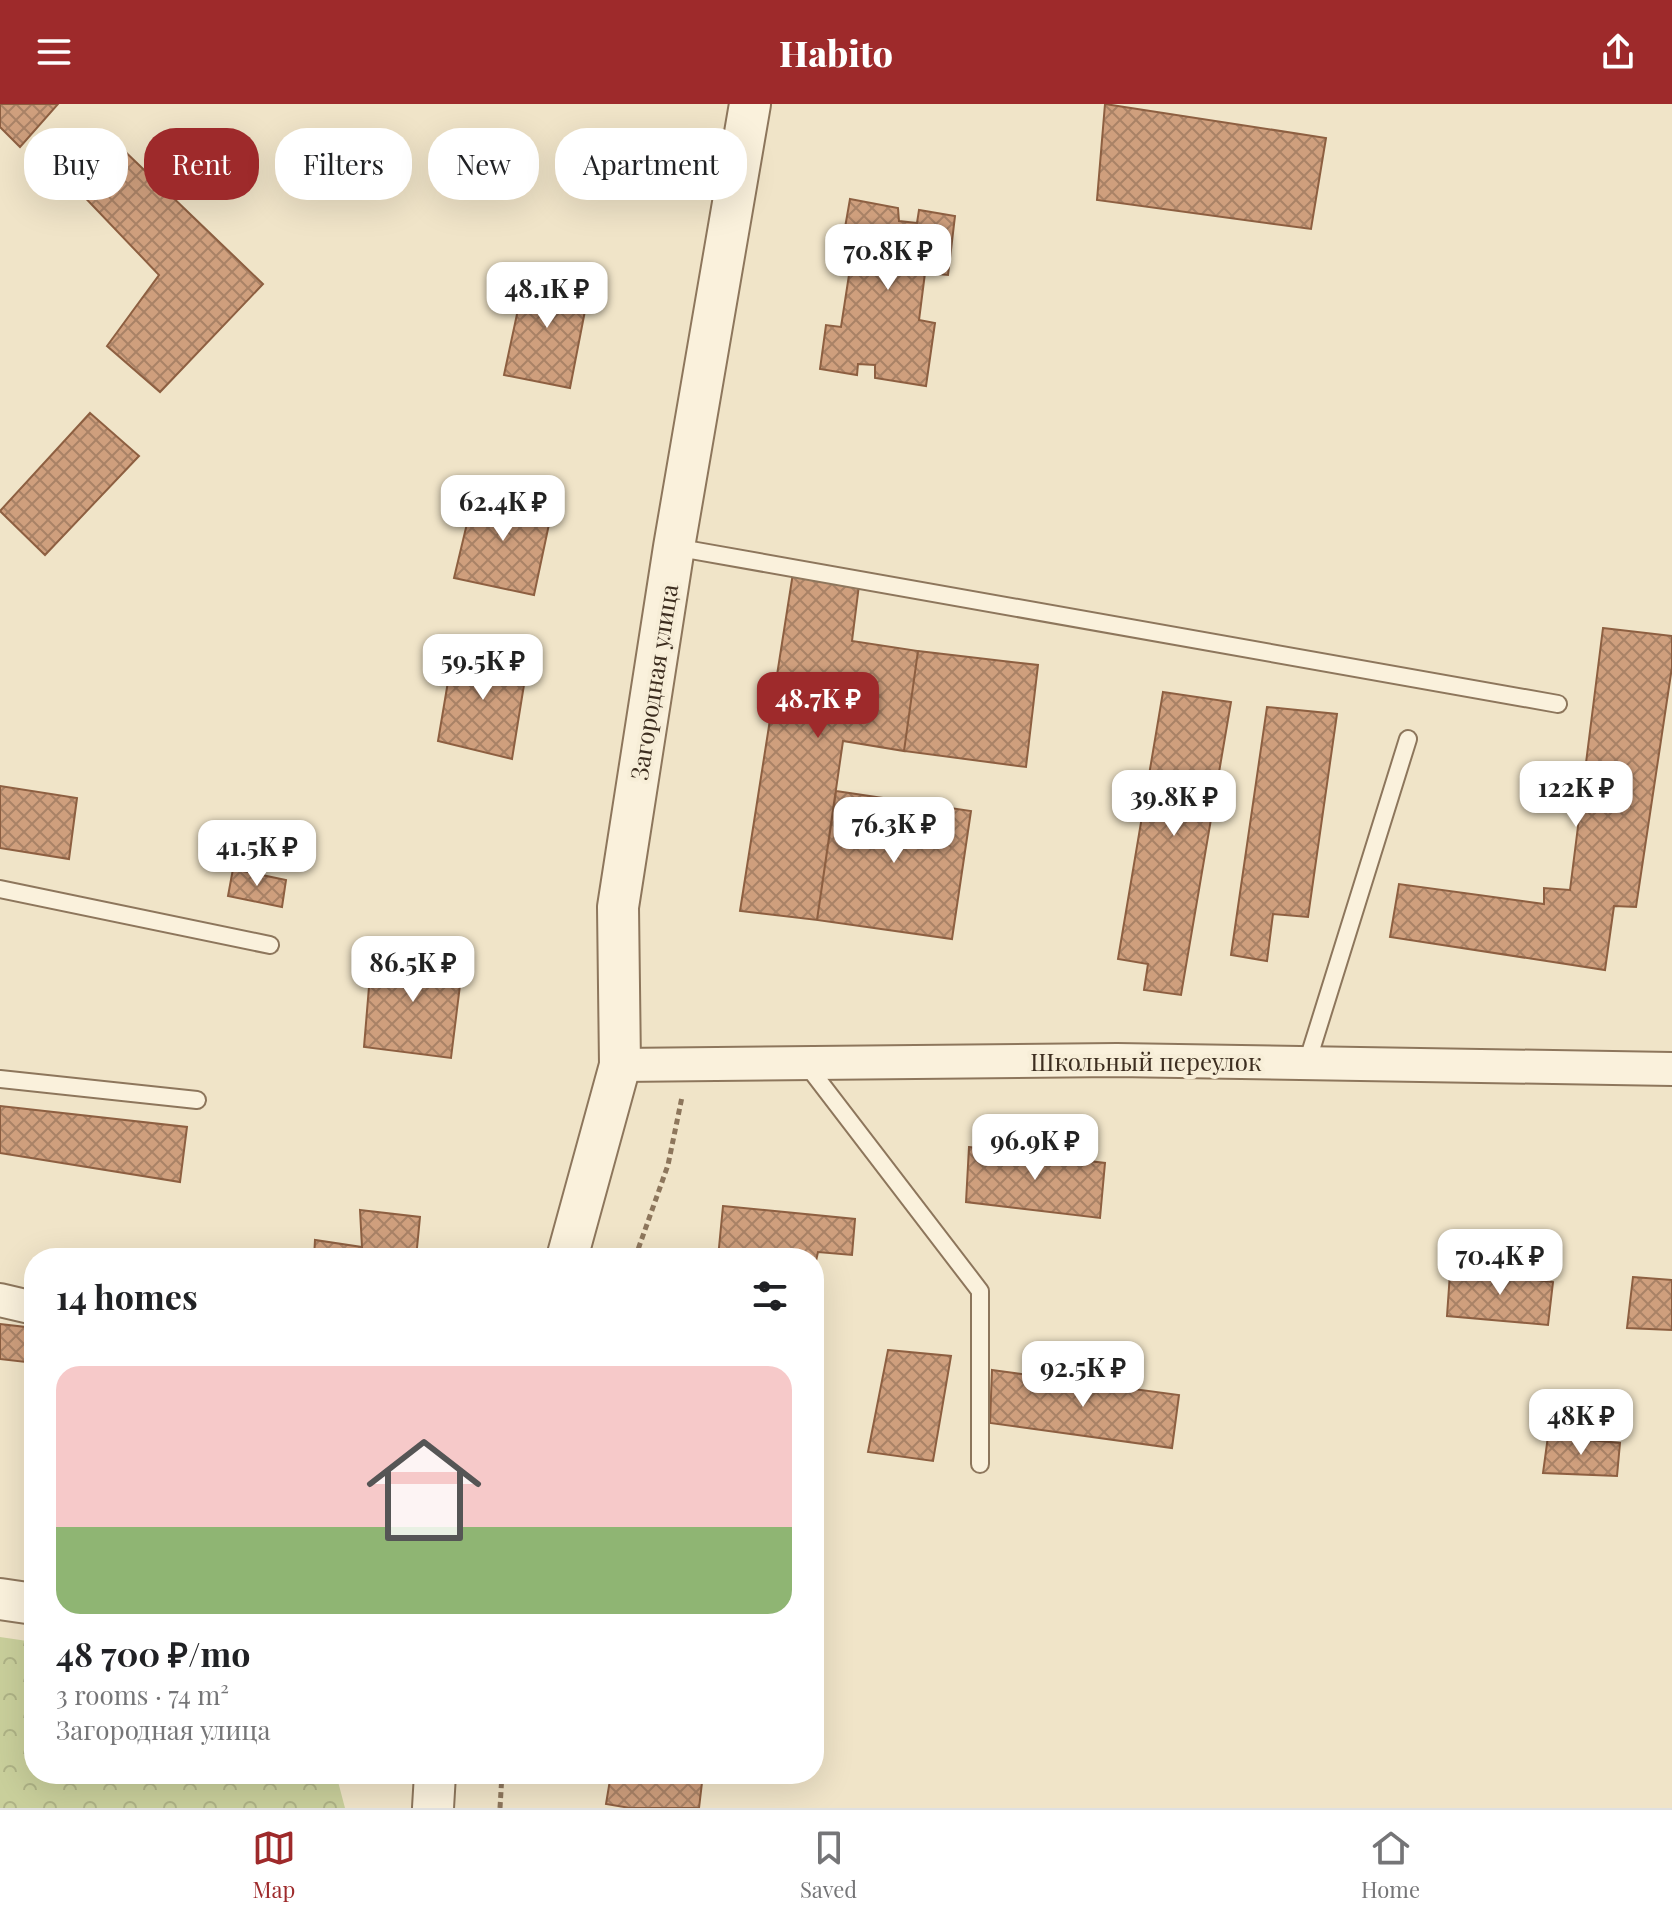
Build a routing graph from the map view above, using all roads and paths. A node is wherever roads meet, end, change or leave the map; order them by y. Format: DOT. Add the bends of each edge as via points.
graph roads {
  1 [pos="750,104"];
  2 [pos="674,547"];
  3 [pos="1558,704"];
  4 [pos="1408,739"];
  5 [pos="0,889"];
  6 [pos="270,945"];
  7 [pos="805,1063"];
  8 [pos="1307,1063"];
  9 [pos="688,1064"];
  10 [pos="620,1065"];
  11 [pos="1672,1069"];
  12 [pos="0,1079"];
  13 [pos="197,1100"];
  14 [pos="570,1248"];
  15 [pos="639,1248"];
  16 [pos="0,1300"];
  17 [pos="24,1306"];
  18 [pos="980,1464"];
  19 [pos="0,1599"];
  20 [pos="24,1603"];
  21 [pos="434,1784"];
  22 [pos="501,1784"];
  23 [pos="433,1808"];
  24 [pos="500,1808"];
  1 -- 2 [label="street, Загородная улица"];
  2 -- 3 [label="lane"];
  2 -- 10 [label="street, Загородная улица" via="618,907"];
  4 -- 8 [label="lane"];
  5 -- 6 [label="lane"];
  7 -- 8 [label="street, Школьный переулок"];
  7 -- 9 [label="street, Школьный переулок"];
  7 -- 18 [label="lane" via="980,1291"];
  8 -- 11 [label="street, Школьный переулок"];
  9 -- 10 [label="street, Школьный переулок"];
  9 -- 15 [label="path" via="668,1165"];
  10 -- 14 [label="street, Загородная улица"];
  12 -- 13 [label="lane"];
  16 -- 17 [label="street"];
  19 -- 20 [label="street"];
  21 -- 23 [label="street"];
  22 -- 24 [label="path"];
}
